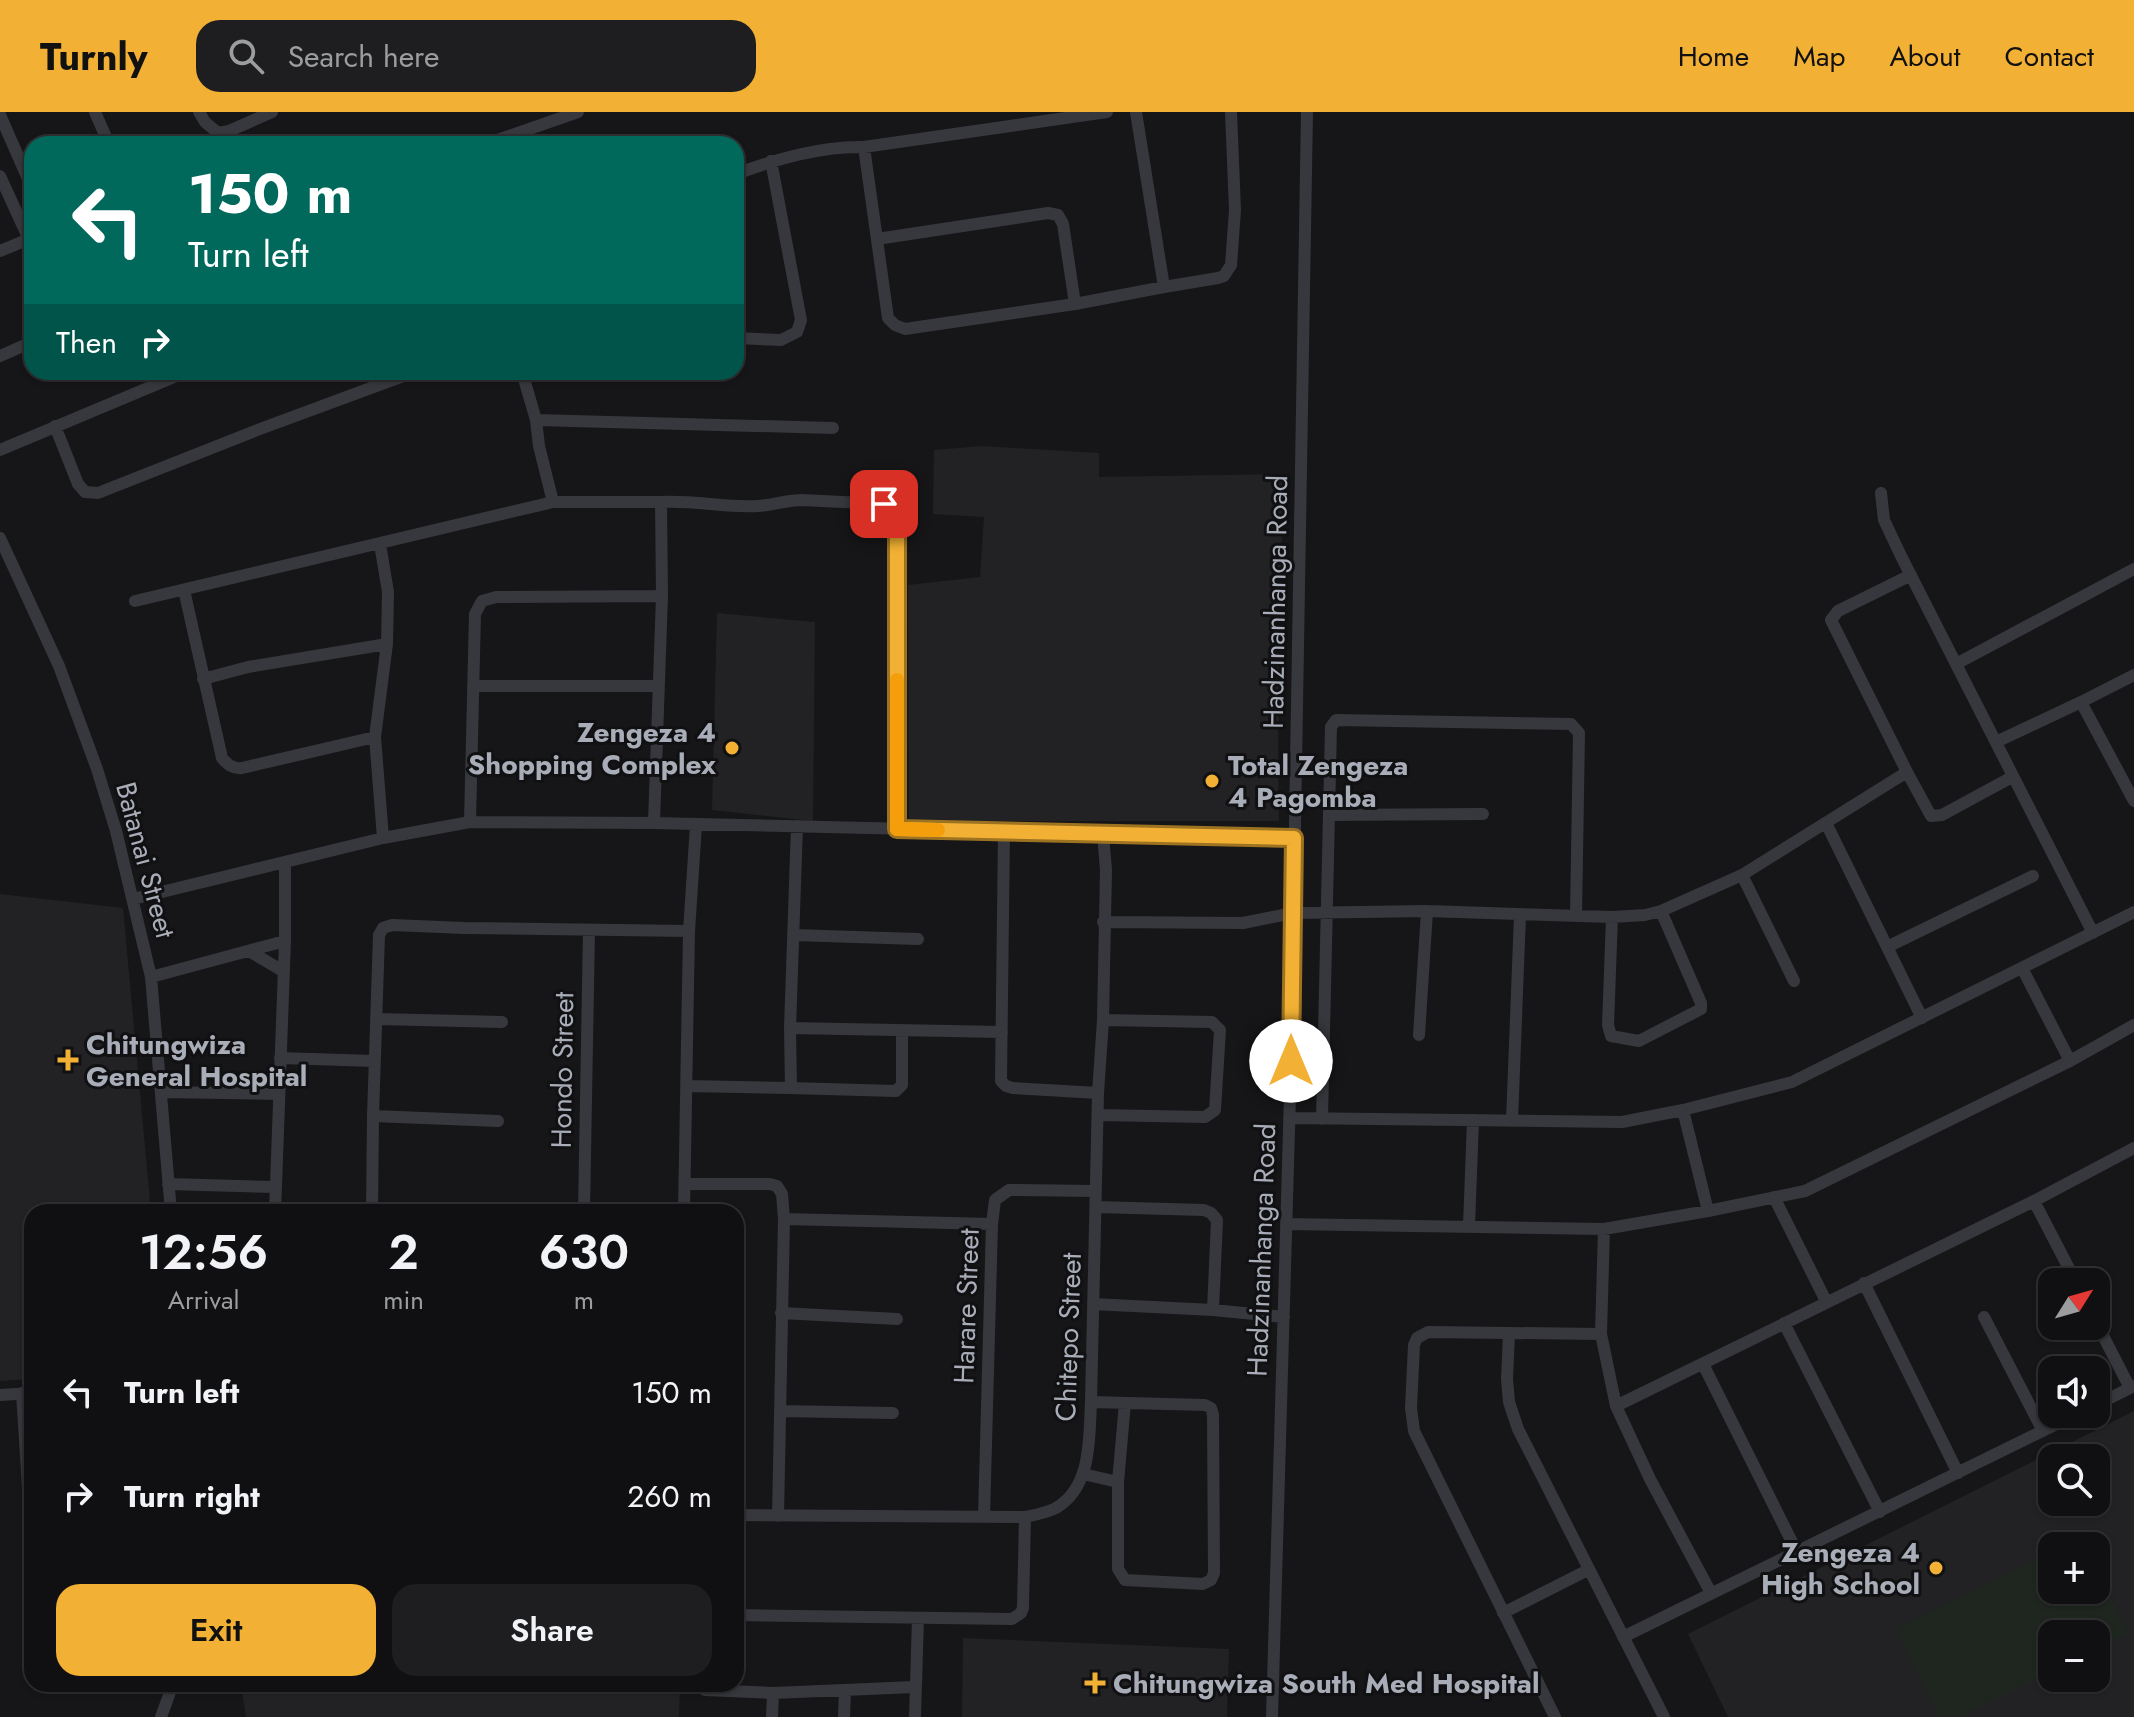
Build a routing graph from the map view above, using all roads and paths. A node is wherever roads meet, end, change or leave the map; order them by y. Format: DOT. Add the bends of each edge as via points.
graph roads {
  1 [pos="95,112"];
  2 [pos="199,112"];
  3 [pos="272,112"];
  4 [pos="578,112"];
  5 [pos="1107,112"];
  6 [pos="1136,112"];
  7 [pos="1231,112"];
  8 [pos="1307,112"];
  9 [pos="0,115"];
  10 [pos="106,136"];
  11 [pos="509,136"];
  12 [pos="864,147"];
  13 [pos="771,161"];
  14 [pos="24,170"];
  15 [pos="744,171"];
  16 [pos="0,176"];
  17 [pos="24,230"];
  18 [pos="877,239"];
  19 [pos="24,245"];
  20 [pos="0,251"];
  21 [pos="1164,287"];
  22 [pos="1075,304"];
  23 [pos="744,338"];
  24 [pos="24,346"];
  25 [pos="0,356"];
  26 [pos="167,380"];
  27 [pos="393,380"];
  28 [pos="524,380"];
  29 [pos="536,420"];
  30 [pos="55,426"];
  31 [pos="833,428"];
  32 [pos="0,450"];
  33 [pos="1881,493"];
  34 [pos="553,502"];
  35 [pos="661,502"];
  36 [pos="0,538"];
  37 [pos="380,544"];
  38 [pos="2134,569"];
  39 [pos="1911,575"];
  40 [pos="184,590"];
  41 [pos="662,596"];
  42 [pos="135,601"];
  43 [pos="387,644"];
  44 [pos="1956,664"];
  45 [pos="2134,675"];
  46 [pos="203,679"];
  47 [pos="473,686"];
  48 [pos="659,686"];
  49 [pos="2081,702"];
  50 [pos="375,737"];
  51 [pos="1996,742"];
  52 [pos="1907,772"];
  53 [pos="2012,777"];
  54 [pos="2134,801"];
  55 [pos="1483,814"];
  56 [pos="1329,815"];
  57 [pos="470,822"];
  58 [pos="654,823"];
  59 [pos="1826,823"];
  60 [pos="696,825"];
  61 [pos="797,826"];
  62 [pos="897,829"];
  63 [pos="1004,832"];
  64 [pos="1103,835"];
  65 [pos="383,838"];
  66 [pos="1294,838"];
  67 [pos="285,862"];
  68 [pos="1742,875"];
  69 [pos="2033,876"];
  70 [pos="133,899"];
  71 [pos="1427,911"];
  72 [pos="1661,911"];
  73 [pos="1328,912"];
  74 [pos="2134,912"];
  75 [pos="1293,913"];
  76 [pos="1520,915"];
  77 [pos="1576,916"];
  78 [pos="1612,917"];
  79 [pos="1103,922"];
  80 [pos="589,930"];
  81 [pos="689,931"];
  82 [pos="2093,933"];
  83 [pos="793,935"];
  84 [pos="918,939"];
  85 [pos="285,941"];
  86 [pos="1887,947"];
  87 [pos="249,951"];
  88 [pos="2022,968"];
  89 [pos="283,971"];
  90 [pos="151,977"];
  91 [pos="1794,981"];
  92 [pos="1922,1018"];
  93 [pos="378,1019"];
  94 [pos="1103,1020"];
  95 [pos="502,1022"];
  96 [pos="2134,1025"];
  97 [pos="790,1028"];
  98 [pos="902,1031"];
  99 [pos="1002,1032"];
  100 [pos="1419,1035"];
  101 [pos="280,1058"];
  102 [pos="375,1061"];
  103 [pos="2070,1061"];
  104 [pos="687,1086"];
  105 [pos="791,1088"];
  106 [pos="162,1092"];
  107 [pos="1098,1093"];
  108 [pos="278,1094"];
  109 [pos="1683,1110"];
  110 [pos="1098,1115"];
  111 [pos="373,1116"];
  112 [pos="1289,1118"];
  113 [pos="1322,1119"];
  114 [pos="1473,1120"];
  115 [pos="498,1121"];
  116 [pos="1512,1121"];
  117 [pos="2134,1148"];
  118 [pos="168,1184"];
  119 [pos="686,1184"];
  120 [pos="275,1187"];
  121 [pos="1095,1191"];
  122 [pos="1774,1197"];
  123 [pos="2034,1201"];
  124 [pos="170,1204"];
  125 [pos="275,1204"];
  126 [pos="372,1204"];
  127 [pos="584,1204"];
  128 [pos="685,1204"];
  129 [pos="1096,1207"];
  130 [pos="1708,1211"];
  131 [pos="784,1219"];
  132 [pos="992,1224"];
  133 [pos="1286,1224"];
  134 [pos="1469,1226"];
  135 [pos="1604,1229"];
  136 [pos="2069,1268"];
  137 [pos="1864,1283"];
  138 [pos="1826,1301"];
  139 [pos="1093,1304"];
  140 [pos="1213,1310"];
  141 [pos="781,1313"];
  142 [pos="1284,1317"];
  143 [pos="1984,1317"];
  144 [pos="897,1319"];
  145 [pos="1784,1323"];
  146 [pos="1509,1334"];
  147 [pos="1601,1334"];
  148 [pos="2106,1340"];
  149 [pos="1703,1364"];
  150 [pos="2132,1387"];
  151 [pos="24,1393"];
  152 [pos="0,1395"];
  153 [pos="2110,1398"];
  154 [pos="1091,1402"];
  155 [pos="1125,1403"];
  156 [pos="1616,1406"];
  157 [pos="780,1411"];
  158 [pos="893,1413"];
  159 [pos="2049,1428"];
  160 [pos="2043,1431"];
  161 [pos="1958,1473"];
  162 [pos="1083,1474"];
  163 [pos="1118,1482"];
  164 [pos="1880,1512"];
  165 [pos="744,1515"];
  166 [pos="778,1516"];
  167 [pos="984,1517"];
  168 [pos="1025,1517"];
  169 [pos="1797,1552"];
  170 [pos="1588,1570"];
  171 [pos="1711,1593"];
  172 [pos="1503,1613"];
  173 [pos="744,1615"];
  174 [pos="918,1618"];
  175 [pos="1623,1637"];
  176 [pos="915,1687"];
  177 [pos="845,1690"];
  178 [pos="170,1692"];
  179 [pos="744,1692"];
  180 [pos="773,1693"];
  181 [pos="161,1717"];
  182 [pos="772,1717"];
  183 [pos="844,1717"];
  184 [pos="915,1717"];
  185 [pos="1272,1717"];
  186 [pos="1555,1717"];
  187 [pos="1664,1717"];
  1 -- 10 [label="street"];
  2 -- 3 [label="street" via="218,133"];
  4 -- 11 [label="street"];
  5 -- 12 [label="street"];
  6 -- 21 [label="street"];
  7 -- 21 [label="street" via="1231,265 1218,278"];
  8 -- 66 [label="street, Hadzinanhanga Road"];
  9 -- 14 [label="street"];
  12 -- 13 [label="street"];
  12 -- 18 [label="street"];
  13 -- 15 [label="street"];
  13 -- 23 [label="street" via="801,320 797,332 781,340"];
  16 -- 17 [label="street"];
  18 -- 22 [label="street" via="888,318 905,329"];
  18 -- 22 [label="street" via="1058,215"];
  19 -- 20 [label="street"];
  21 -- 22 [label="street"];
  24 -- 25 [label="street"];
  26 -- 30 [label="street"];
  27 -- 30 [label="street" via="98,493 85,492 78,484"];
  28 -- 29 [label="street"];
  29 -- 31 [label="street"];
  29 -- 34 [label="street"];
  30 -- 32 [label="street"];
  33 -- 39 [label="street" via="1884,520"];
  34 -- 35 [label="street"];
  34 -- 37 [label="street"];
  35 -- 41 [label="street"];
  35 -- 62 [label="street" via="757,506 802,500 884,504 894,512"];
  36 -- 70 [label="street, Batanai Street" via="77,713"];
  37 -- 40 [label="street"];
  37 -- 43 [label="street" via="388,592"];
  38 -- 44 [label="street"];
  39 -- 44 [label="street"];
  39 -- 52 [label="street" via="1838,611 1831,620"];
  40 -- 42 [label="street"];
  40 -- 46 [label="street"];
  41 -- 47 [label="street" via="482,601 475,614"];
  41 -- 48 [label="street"];
  43 -- 46 [label="street"];
  43 -- 50 [label="street"];
  44 -- 51 [label="street"];
  45 -- 49 [label="street"];
  46 -- 50 [label="street" via="222,758 232,768"];
  47 -- 48 [label="street"];
  47 -- 57 [label="street"];
  48 -- 58 [label="street"];
  49 -- 51 [label="street"];
  49 -- 54 [label="street"];
  50 -- 65 [label="street"];
  51 -- 53 [label="street"];
  52 -- 53 [label="street" via="1931,816"];
  52 -- 59 [label="street"];
  53 -- 82 [label="street"];
  55 -- 56 [label="street"];
  56 -- 73 [label="street"];
  56 -- 77 [label="street" via="1331,727 1336,720 1571,724 1579,733"];
  57 -- 58 [label="street"];
  57 -- 65 [label="street"];
  58 -- 60 [label="street"];
  59 -- 68 [label="street"];
  59 -- 86 [label="street"];
  60 -- 61 [label="street"];
  60 -- 81 [label="street"];
  61 -- 62 [label="street"];
  61 -- 83 [label="street"];
  62 -- 63 [label="street"];
  63 -- 64 [label="street"];
  63 -- 99 [label="street"];
  64 -- 66 [label="street"];
  64 -- 79 [label="street, Chitepo Street"];
  65 -- 67 [label="street"];
  66 -- 75 [label="street, Hadzinanhanga Road"];
  67 -- 70 [label="street"];
  67 -- 85 [label="street"];
  68 -- 72 [label="street"];
  68 -- 91 [label="street"];
  69 -- 86 [label="street"];
  70 -- 90 [label="street, Batanai Street"];
  71 -- 73 [label="street"];
  71 -- 76 [label="street"];
  71 -- 100 [label="street"];
  72 -- 78 [label="street"];
  72 -- 78 [label="street" via="1701,1009 1639,1041 1611,1036 1608,1025"];
  73 -- 75 [label="street"];
  73 -- 113 [label="street"];
  74 -- 82 [label="street"];
  75 -- 79 [label="street" via="1243,923"];
  75 -- 112 [label="street, Hadzinanhanga Road"];
  76 -- 77 [label="street"];
  76 -- 116 [label="street"];
  77 -- 78 [label="street"];
  79 -- 94 [label="street, Chitepo Street"];
  80 -- 81 [label="street"];
  80 -- 93 [label="street" via="389,925 379,935"];
  80 -- 127 [label="street, Hondo Street"];
  81 -- 104 [label="street"];
  82 -- 88 [label="street"];
  83 -- 84 [label="street"];
  83 -- 97 [label="street"];
  85 -- 87 [label="street"];
  85 -- 89 [label="street"];
  86 -- 92 [label="street"];
  87 -- 89 [label="street"];
  87 -- 90 [label="street"];
  88 -- 92 [label="street"];
  88 -- 103 [label="street"];
  89 -- 101 [label="street"];
  90 -- 106 [label="street, Batanai Street"];
  92 -- 109 [label="street" via="1792,1082"];
  93 -- 95 [label="street"];
  93 -- 102 [label="street"];
  94 -- 107 [label="street, Chitepo Street"];
  94 -- 110 [label="street" via="1212,1022 1220,1030 1215,1110 1205,1117"];
  96 -- 103 [label="street"];
  97 -- 98 [label="street"];
  97 -- 105 [label="street"];
  98 -- 99 [label="street"];
  98 -- 105 [label="street" via="902,1085 896,1091"];
  99 -- 107 [label="street" via="1000,1078 1006,1086"];
  101 -- 102 [label="street"];
  101 -- 108 [label="street"];
  102 -- 111 [label="street"];
  103 -- 122 [label="street" via="1805,1191"];
  104 -- 105 [label="street"];
  104 -- 119 [label="street"];
  106 -- 108 [label="street"];
  106 -- 118 [label="street, Batanai Street"];
  107 -- 110 [label="street, Chitepo Street"];
  108 -- 120 [label="street"];
  109 -- 116 [label="street" via="1622,1122"];
  109 -- 130 [label="street"];
  110 -- 121 [label="street, Chitepo Street"];
  111 -- 115 [label="street"];
  111 -- 126 [label="street"];
  112 -- 113 [label="street"];
  112 -- 133 [label="street, Hadzinanhanga Road"];
  113 -- 114 [label="street"];
  114 -- 116 [label="street"];
  114 -- 134 [label="street"];
  117 -- 123 [label="street"];
  118 -- 120 [label="street"];
  118 -- 124 [label="street, Batanai Street"];
  119 -- 128 [label="street"];
  119 -- 131 [label="street" via="777,1186"];
  120 -- 125 [label="street"];
  121 -- 129 [label="street, Chitepo Street"];
  121 -- 132 [label="street, Harare Street" via="1009,1190 995,1200"];
  122 -- 130 [label="street"];
  122 -- 138 [label="street"];
  123 -- 136 [label="street"];
  123 -- 137 [label="street"];
  129 -- 139 [label="street, Chitepo Street"];
  129 -- 140 [label="street" via="1204,1210 1214,1215"];
  130 -- 135 [label="street"];
  131 -- 132 [label="street"];
  131 -- 141 [label="street"];
  132 -- 167 [label="street, Harare Street"];
  133 -- 134 [label="street"];
  133 -- 142 [label="street, Hadzinanhanga Road"];
  134 -- 135 [label="street"];
  135 -- 147 [label="street"];
  137 -- 138 [label="street"];
  137 -- 161 [label="street"];
  138 -- 145 [label="street"];
  139 -- 140 [label="street"];
  139 -- 154 [label="street, Chitepo Street"];
  140 -- 142 [label="street"];
  141 -- 144 [label="street"];
  141 -- 157 [label="street"];
  142 -- 185 [label="street, Hadzinanhanga Road"];
  143 -- 160 [label="street"];
  145 -- 149 [label="street"];
  145 -- 164 [label="street"];
  146 -- 147 [label="street"];
  146 -- 170 [label="street" via="1509,1402 1518,1429"];
  146 -- 172 [label="street" via="1422,1334 1414,1345 1411,1408 1421,1446"];
  147 -- 156 [label="street"];
  148 -- 150 [label="street"];
  149 -- 156 [label="street"];
  149 -- 169 [label="street"];
  150 -- 153 [label="street"];
  151 -- 152 [label="street"];
  154 -- 155 [label="street"];
  154 -- 162 [label="street, Chitepo Street"];
  155 -- 163 [label="street"];
  155 -- 163 [label="street" via="1205,1405 1212,1411 1211,1580 1203,1584 1122,1577"];
  156 -- 171 [label="street"];
  157 -- 158 [label="street"];
  157 -- 166 [label="street"];
  159 -- 160 [label="street"];
  160 -- 161 [label="street"];
  161 -- 164 [label="street"];
  162 -- 163 [label="street"];
  162 -- 168 [label="street, Chitepo Street" via="1066,1500"];
  164 -- 169 [label="street"];
  165 -- 166 [label="street, Chitepo Street"];
  166 -- 167 [label="street, Chitepo Street"];
  167 -- 168 [label="street, Chitepo Street"];
  168 -- 174 [label="street" via="1021,1613 1006,1620"];
  169 -- 171 [label="street"];
  170 -- 172 [label="street"];
  170 -- 175 [label="street"];
  171 -- 175 [label="street"];
  172 -- 186 [label="street"];
  173 -- 174 [label="street"];
  174 -- 176 [label="street"];
  175 -- 187 [label="street"];
  176 -- 177 [label="street"];
  176 -- 184 [label="street"];
  177 -- 180 [label="street"];
  177 -- 183 [label="street"];
  178 -- 181 [label="street"];
  179 -- 180 [label="street"];
  180 -- 182 [label="street"];
}
